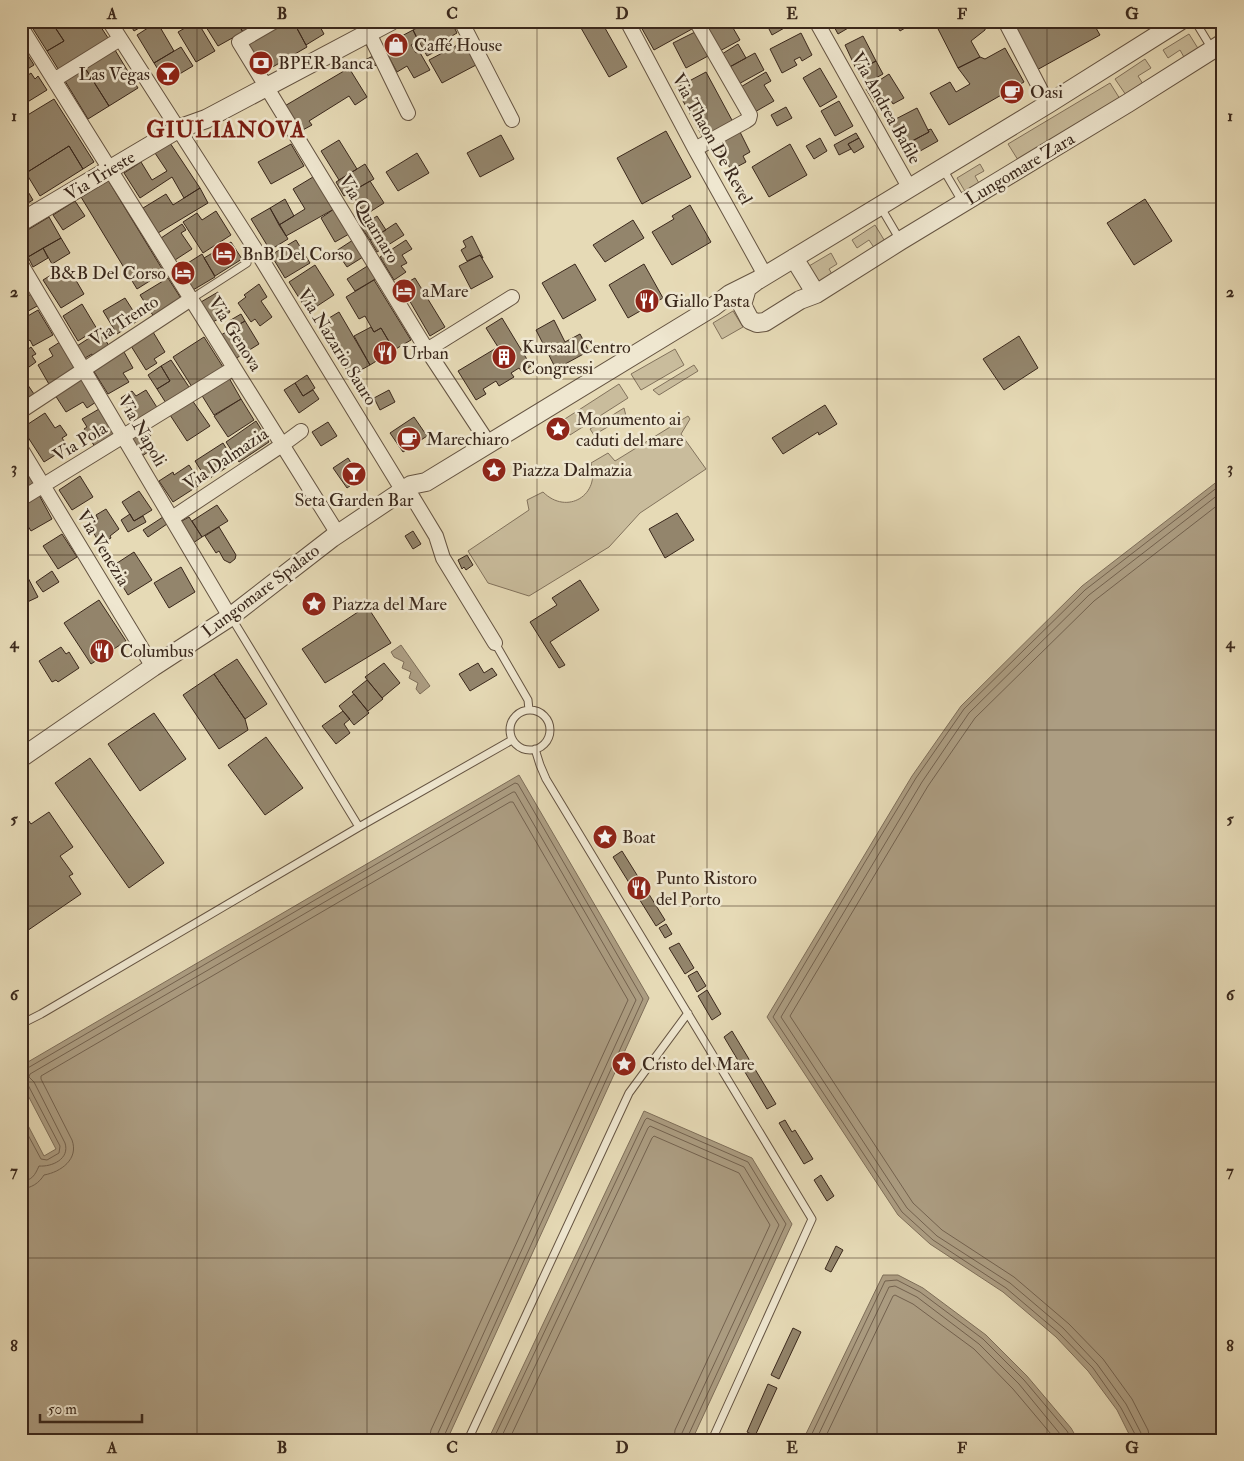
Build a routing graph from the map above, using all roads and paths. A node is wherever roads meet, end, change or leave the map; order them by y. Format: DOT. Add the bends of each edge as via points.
graph roads {
  1 [pos="109,21"];
  2 [pos="391,21"];
  3 [pos="461,21"];
  4 [pos="627,21"];
  5 [pos="696,21"];
  6 [pos="816,21"];
  7 [pos="1005,21"];
  8 [pos="1180,21"];
  9 [pos="1195,21"];
  10 [pos="265,24"];
  11 [pos="21,27"];
  12 [pos="366,27"];
  13 [pos="120,39"];
  14 [pos="1218,47"];
  15 [pos="54,80"];
  16 [pos="268,88"];
  17 [pos="1048,104"];
  18 [pos="408,113"];
  19 [pos="512,120"];
  20 [pos="184,128"];
  21 [pos="694,148"];
  22 [pos="942,168"];
  23 [pos="110,169"];
  24 [pos="910,187"];
  25 [pos="963,203"];
  26 [pos="880,206"];
  27 [pos="21,222"];
  28 [pos="900,241"];
  29 [pos="794,258"];
  30 [pos="247,263"];
  31 [pos="21,264"];
  32 [pos="761,278"];
  33 [pos="816,294"];
  34 [pos="512,297"];
  35 [pos="191,299"];
  36 [pos="742,305"];
  37 [pos="713,307"];
  38 [pos="427,350"];
  39 [pos="234,368"];
  40 [pos="84,370"];
  41 [pos="21,411"];
  42 [pos="300,431"];
  43 [pos="123,437"];
  44 [pos="282,444"];
  45 [pos="489,444"];
  46 [pos="21,449"];
  47 [pos="44,486"];
  48 [pos="405,489"];
  49 [pos="21,499"];
  50 [pos="172,518"];
  51 [pos="338,534"];
  52 [pos="230,617"];
  53 [pos="495,643"];
  54 [pos="153,667"];
  55 [pos="529,710"];
  56 [pos="512,740"];
  57 [pos="535,749"];
  58 [pos="21,758"];
  59 [pos="359,828"];
  60 [pos="688,1013"];
  61 [pos="21,1024"];
  62 [pos="468,1440"];
  63 [pos="712,1440"];
  1 -- 13 [label="street, Via Nazario Sauro"];
  2 -- 12 [label="street, Via Trieste"];
  3 -- 19 [label="street"];
  4 -- 21 [label="street, Via Thaon De Revel"];
  5 -- 21 [label="street" via="750,115 746,121"];
  6 -- 24 [label="street, Via Andrea Bafile"];
  7 -- 17 [label="street"];
  8 -- 17 [label="street"];
  9 -- 14 [label="lane"];
  10 -- 16 [label="street, Via Quarnaro" via="239,42"];
  11 -- 15 [label="street, Via Genova"];
  12 -- 16 [label="street, Via Trieste"];
  12 -- 18 [label="street"];
  13 -- 15 [label="street"];
  13 -- 20 [label="street, Via Nazario Sauro"];
  14 -- 25 [label="street, Lungomare Zara"];
  15 -- 23 [label="street, Via Genova"];
  16 -- 20 [label="street, Via Trieste"];
  16 -- 38 [label="street, Via Quarnaro"];
  17 -- 22 [label="street"];
  20 -- 23 [label="street, Via Trieste"];
  20 -- 48 [label="street, Via Nazario Sauro"];
  21 -- 32 [label="street, Via Thaon De Revel"];
  22 -- 24 [label="street"];
  22 -- 25 [label="lane"];
  23 -- 27 [label="street, Via Trieste"];
  23 -- 35 [label="street, Via Genova"];
  24 -- 26 [label="street"];
  25 -- 28 [label="street, Lungomare Zara"];
  26 -- 28 [label="lane"];
  26 -- 29 [label="street"];
  28 -- 33 [label="street, Lungomare Zara"];
  29 -- 32 [label="street"];
  29 -- 33 [label="street"];
  30 -- 35 [label="lane, Via Trento"];
  31 -- 40 [label="street, Via Napoli"];
  32 -- 36 [label="street" via="747,288"];
  32 -- 37 [label="street"];
  33 -- 36 [label="street, Lungomare Zara" via="764,322 750,320"];
  34 -- 38 [label="street"];
  35 -- 39 [label="street, Via Genova"];
  35 -- 40 [label="street, Via Trento"];
  36 -- 37 [label="street" via="730,303"];
  37 -- 45 [label="street"];
  38 -- 45 [label="street, Via Quarnaro"];
  39 -- 43 [label="street, Via Pola"];
  39 -- 44 [label="street, Via Genova"];
  40 -- 41 [label="street, Via Trento"];
  40 -- 43 [label="street, Via Napoli"];
  42 -- 44 [label="street, Via Dalmazia"];
  43 -- 47 [label="street, Via Pola"];
  43 -- 50 [label="street, Via Napoli"];
  44 -- 50 [label="street, Via Dalmazia"];
  44 -- 51 [label="street, Via Genova"];
  45 -- 48 [label="street" via="426,482"];
  46 -- 47 [label="street, Via Venezia"];
  47 -- 49 [label="street, Via Pola"];
  47 -- 54 [label="street, Via Venezia"];
  48 -- 51 [label="street, Lungomare Spalato"];
  48 -- 53 [label="street" via="434,532 443,558"];
  50 -- 52 [label="street, Via Napoli"];
  51 -- 52 [label="street, Lungomare Spalato"];
  52 -- 54 [label="street, Lungomare Spalato"];
  52 -- 59 [label="lane"];
  53 -- 55 [label="lane" via="528,700"];
  54 -- 58 [label="street, Lungomare Spalato"];
  55 -- 56 [label="lane" via="520,712 512,721"];
  55 -- 57 [label="lane" via="538,711 550,726 548,738"];
  56 -- 57 [label="lane" via="521,748"];
  56 -- 59 [label="lane"];
  57 -- 60 [label="lane" via="546,779"];
  59 -- 61 [label="lane"];
  60 -- 62 [label="lane" via="629,1093"];
  60 -- 63 [label="lane" via="812,1219"];
}
